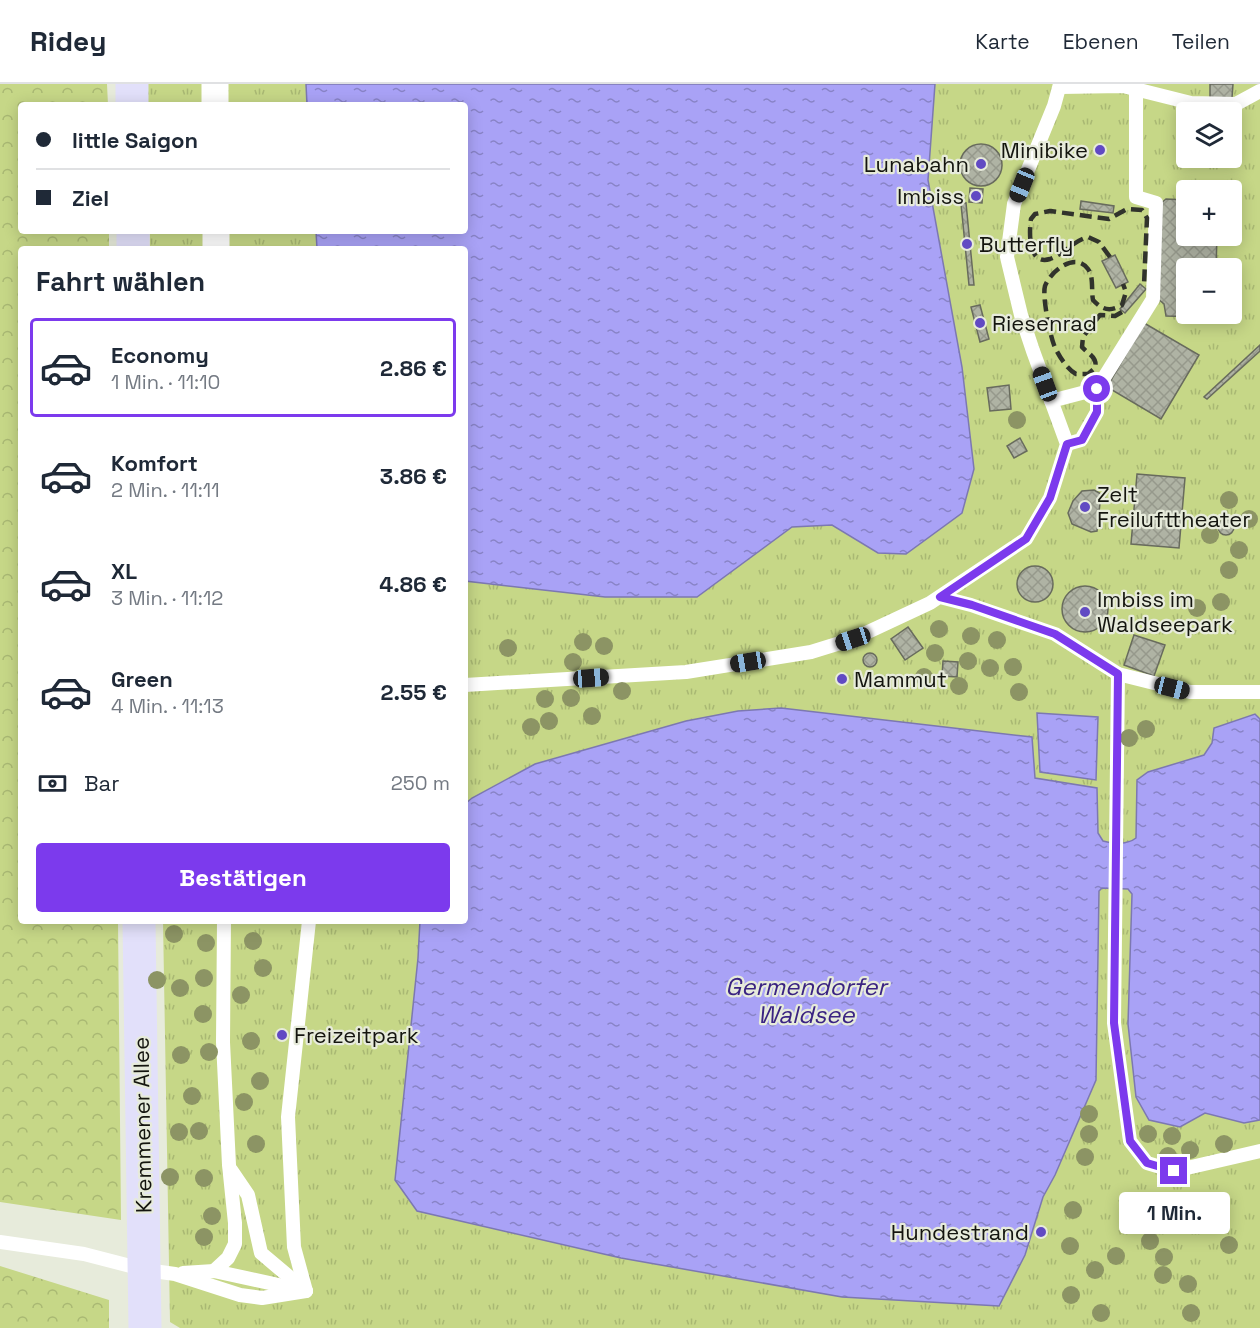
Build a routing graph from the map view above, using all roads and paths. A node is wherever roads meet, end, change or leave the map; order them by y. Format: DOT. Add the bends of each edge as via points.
graph roads {
  1 [pos="132,84"];
  2 [pos="215,84"];
  3 [pos="1060,85"];
  4 [pos="1127,86"];
  5 [pos="1260,91"];
  6 [pos="132,102"];
  7 [pos="215,102"];
  8 [pos="1097,389"];
  9 [pos="1051,401"];
  10 [pos="1067,444"];
  11 [pos="940,597"];
  12 [pos="1118,674"];
  13 [pos="468,685"];
  14 [pos="1260,692"];
  15 [pos="139,924"];
  16 [pos="224,924"];
  17 [pos="309,924"];
  18 [pos="1260,1151"];
  19 [pos="229,1165"];
  20 [pos="0,1242"];
  21 [pos="214,1271"];
  22 [pos="160,1272"];
  23 [pos="306,1291"];
  24 [pos="146,1328"];
  1 -- 6 [label="main road"];
  2 -- 7 [label="street"];
  3 -- 4 [label="lane"];
  3 -- 9 [label="lane" via="1014,204 1007,257 1021,315"];
  4 -- 5 [label="lane" via="1191,103 1236,104"];
  4 -- 8 [label="lane" via="1136,197 1156,203 1153,299"];
  8 -- 9 [label="lane"];
  8 -- 10 [label="lane" via="1097,412 1082,440"];
  9 -- 10 [label="lane"];
  10 -- 11 [label="lane" via="1050,498 1026,539"];
  11 -- 12 [label="lane" via="1055,634"];
  11 -- 13 [label="lane" via="862,635 811,652 686,672"];
  12 -- 14 [label="lane" via="1190,692"];
  12 -- 18 [label="lane" via="1114,1023 1130,1141 1147,1163 1174,1171"];
  15 -- 22 [label="main road, Kremmener Allee"];
  16 -- 19 [label="lane" via="223,1042"];
  17 -- 23 [label="lane" via="288,1117 294,1247"];
  19 -- 21 [label="lane" via="235,1244 228,1258"];
  19 -- 23 [label="lane" via="248,1195 261,1253"];
  20 -- 22 [label="lane" via="84,1254"];
  21 -- 22 [label="lane"];
  21 -- 23 [label="lane"];
  22 -- 23 [label="lane" via="262,1298"];
  22 -- 24 [label="main road, Kremmener Allee"];
}
